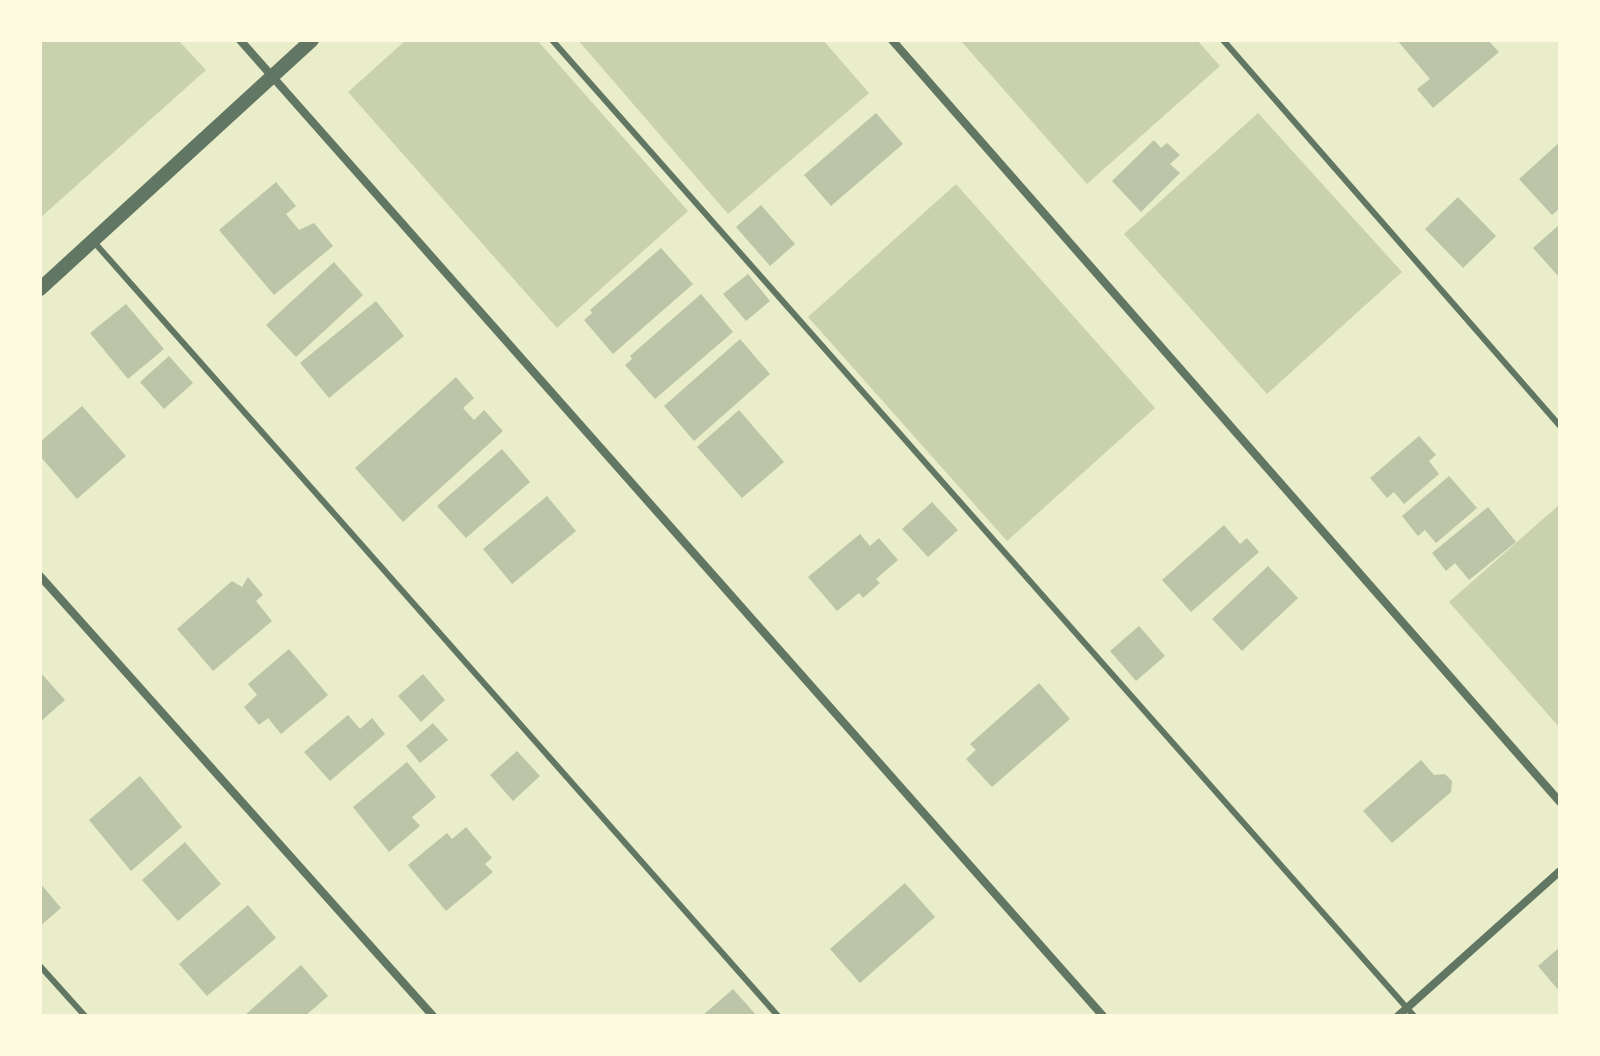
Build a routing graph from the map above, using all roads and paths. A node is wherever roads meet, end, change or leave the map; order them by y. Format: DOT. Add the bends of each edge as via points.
graph roads {
  1 [pos="240,40"];
  2 [pos="312,40"];
  3 [pos="552,40"];
  4 [pos="892,40"];
  5 [pos="1223,40"];
  6 [pos="271,76"];
  7 [pos="93,241"];
  8 [pos="40,289"];
  9 [pos="1560,426"];
  10 [pos="40,576"];
  11 [pos="1560,802"];
  12 [pos="1560,871"];
  13 [pos="40,966"];
  14 [pos="1407,1008"];
  15 [pos="85,1016"];
  16 [pos="433,1016"];
  17 [pos="778,1016"];
  18 [pos="1103,1016"];
  19 [pos="1398,1016"];
  20 [pos="1414,1016"];
  1 -- 6 [label="street"];
  2 -- 6 [label="street"];
  3 -- 14 [label="lane"];
  4 -- 11 [label="street"];
  5 -- 9 [label="lane"];
  6 -- 7 [label="street"];
  6 -- 18 [label="street"];
  7 -- 8 [label="street"];
  7 -- 17 [label="lane"];
  10 -- 16 [label="street"];
  12 -- 14 [label="street"];
  13 -- 15 [label="lane"];
  14 -- 19 [label="street"];
  14 -- 20 [label="lane"];
}
